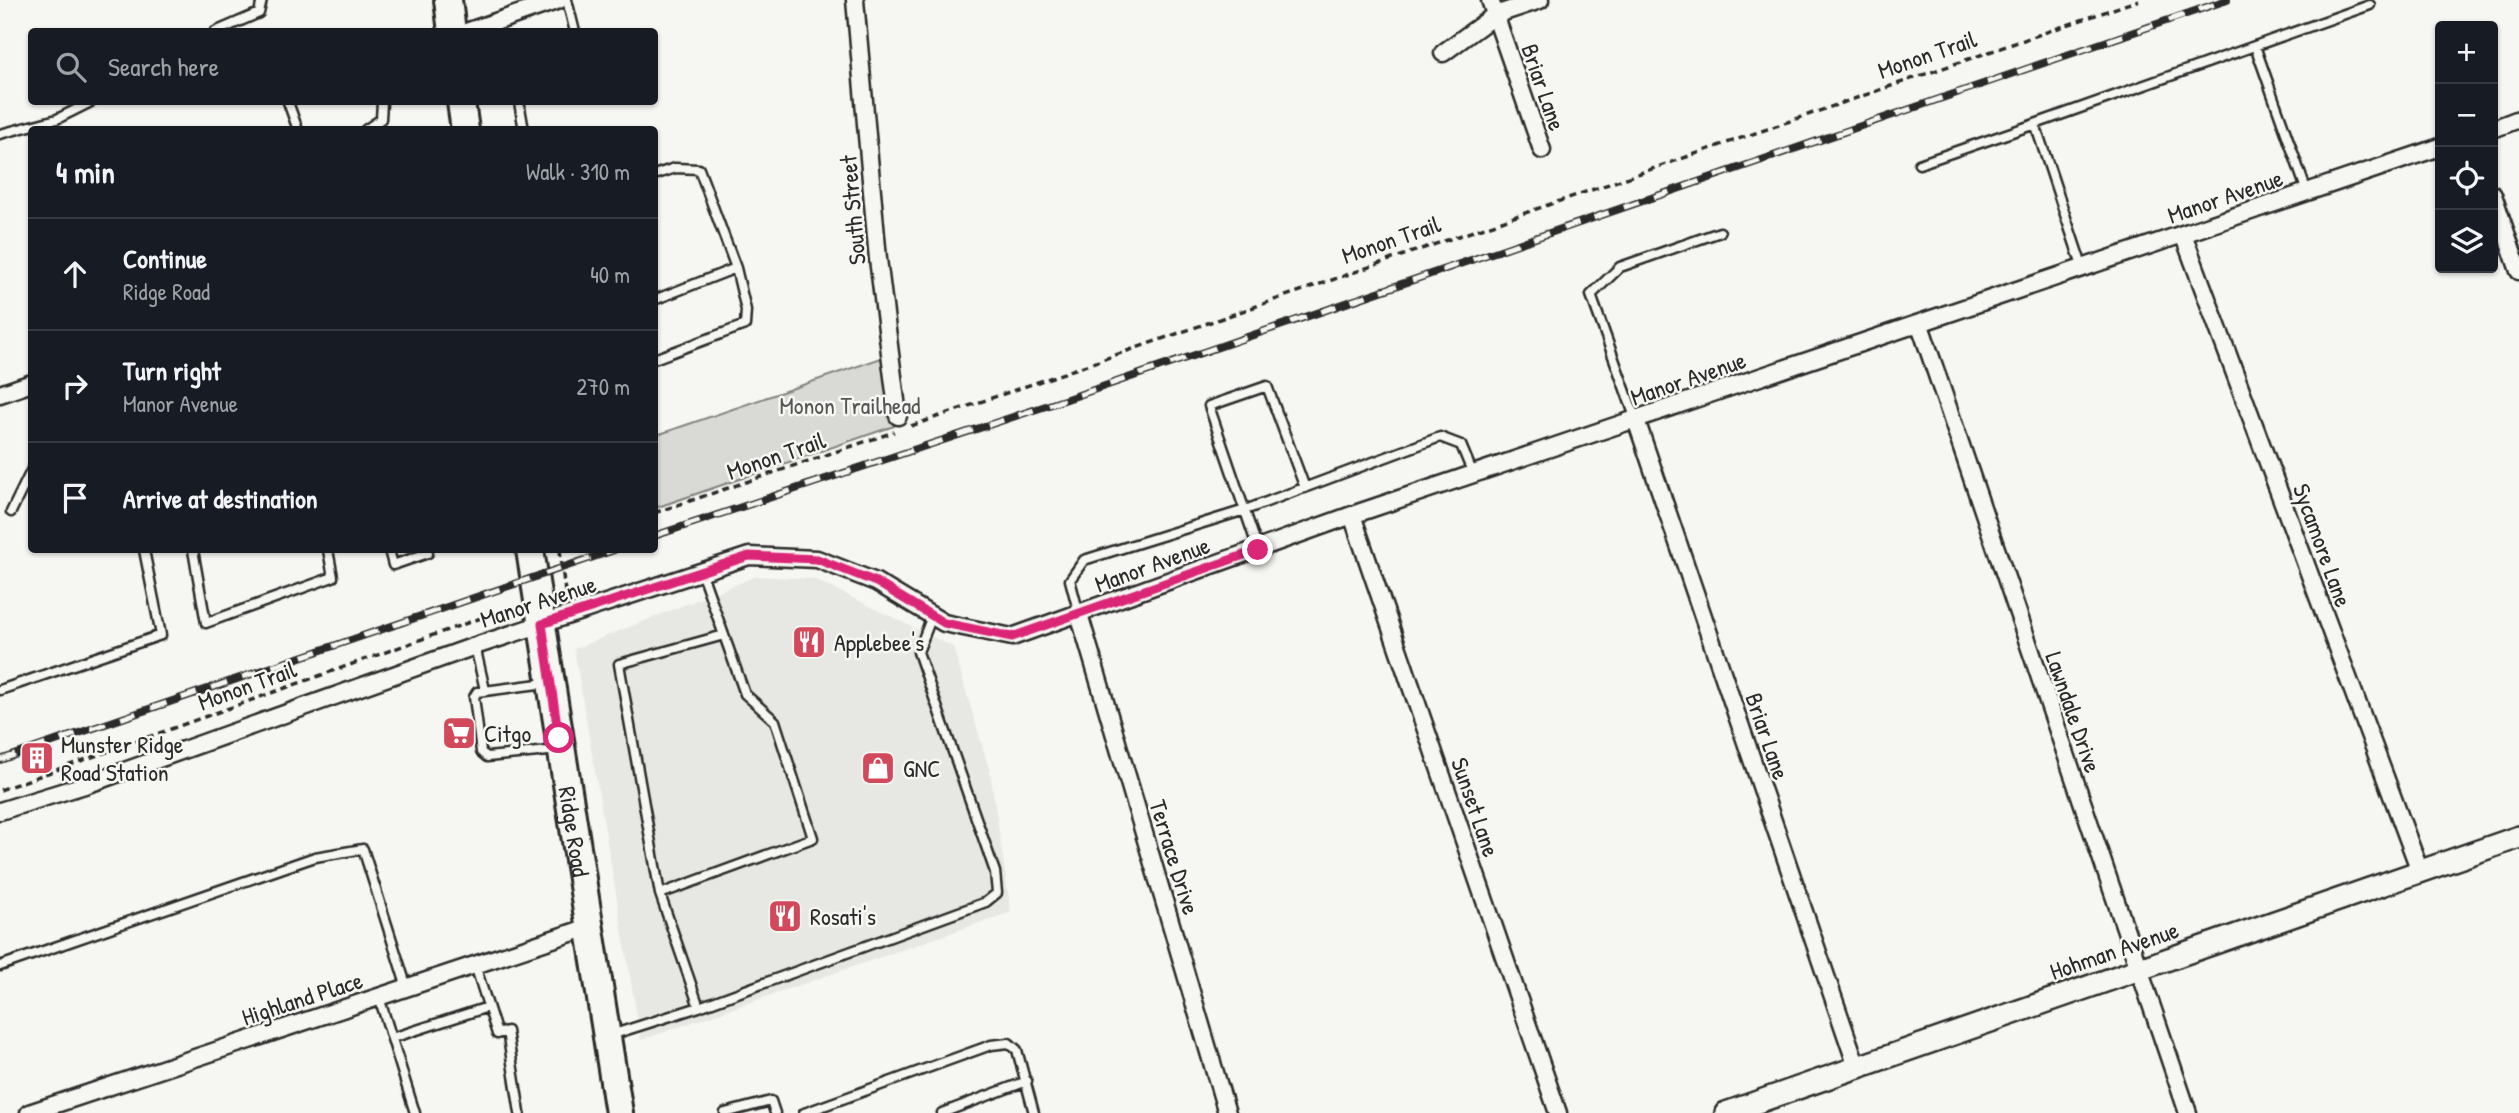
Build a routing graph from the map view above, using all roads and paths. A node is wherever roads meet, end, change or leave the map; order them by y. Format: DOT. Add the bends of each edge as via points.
graph roads {
  1 [pos="262,0"];
  2 [pos="447,0"];
  3 [pos="559,0"];
  4 [pos="567,0"];
  5 [pos="855,0"];
  6 [pos="1540,0"];
  7 [pos="2139,0"];
  8 [pos="2370,5"];
  9 [pos="1493,8"];
  10 [pos="224,28"];
  11 [pos="451,28"];
  12 [pos="478,28"];
  13 [pos="574,28"];
  14 [pos="2255,46"];
  15 [pos="1443,52"];
  16 [pos="84,105"];
  17 [pos="289,105"];
  18 [pos="382,105"];
  19 [pos="520,105"];
  20 [pos="2519,119"];
  21 [pos="2035,124"];
  22 [pos="30,126"];
  23 [pos="297,126"];
  24 [pos="371,126"];
  25 [pos="523,126"];
  26 [pos="28,127"];
  27 [pos="2498,127"];
  28 [pos="0,134"];
  29 [pos="2435,149"];
  30 [pos="1542,150"];
  31 [pos="1919,164"];
  32 [pos="658,173"];
  33 [pos="2307,192"];
  34 [pos="2498,210"];
  35 [pos="1720,232"];
  36 [pos="2183,234"];
  37 [pos="736,268"];
  38 [pos="2083,268"];
  39 [pos="2519,271"];
  40 [pos="658,298"];
  41 [pos="1920,324"];
  42 [pos="658,358"];
  43 [pos="28,384"];
  44 [pos="0,394"];
  45 [pos="1636,420"];
  46 [pos="902,425"];
  47 [pos="1473,475"];
  48 [pos="28,477"];
  49 [pos="1305,488"];
  50 [pos="1245,510"];
  51 [pos="11,512"];
  52 [pos="658,512"];
  53 [pos="1352,515"];
  54 [pos="1258,550"];
  55 [pos="145,553"];
  56 [pos="194,553"];
  57 [pos="329,553"];
  58 [pos="390,553"];
  59 [pos="428,553"];
  60 [pos="530,553"];
  61 [pos="560,553"];
  62 [pos="701,571"];
  63 [pos="565,592"];
  64 [pos="506,611"];
  65 [pos="1079,614"];
  66 [pos="932,616"];
  67 [pos="542,624"];
  68 [pos="724,635"];
  69 [pos="475,646"];
  70 [pos="551,682"];
  71 [pos="0,690"];
  72 [pos="485,690"];
  73 [pos="562,750"];
  74 [pos="0,790"];
  75 [pos="0,811"];
  76 [pos="2519,837"];
  77 [pos="2420,872"];
  78 [pos="660,894"];
  79 [pos="589,928"];
  80 [pos="475,965"];
  81 [pos="0,966"];
  82 [pos="2137,970"];
  83 [pos="407,988"];
  84 [pos="379,996"];
  85 [pos="488,1007"];
  86 [pos="699,1007"];
  87 [pos="607,1037"];
  88 [pos="392,1038"];
  89 [pos="1857,1067"];
  90 [pos="1027,1081"];
  91 [pos="29,1113"];
  92 [pos="415,1113"];
  93 [pos="520,1113"];
  94 [pos="619,1113"];
  95 [pos="726,1113"];
  96 [pos="775,1113"];
  97 [pos="804,1113"];
  98 [pos="942,1113"];
  99 [pos="1034,1113"];
  100 [pos="1227,1113"];
  101 [pos="1558,1113"];
  102 [pos="1726,1113"];
  103 [pos="2188,1113"];
  1 -- 10 [label="lane" via="259,13"];
  2 -- 11 [label="main road"];
  3 -- 12 [label="street"];
  4 -- 13 [label="lane"];
  5 -- 46 [label="street, South Street" via="878,259"];
  6 -- 9 [label="street"];
  7 -- 46 [label="path, Monon Trail"];
  8 -- 14 [label="lane"];
  9 -- 15 [label="street"];
  9 -- 30 [label="street, Briar Lane"];
  14 -- 21 [label="lane"];
  14 -- 33 [label="lane"];
  16 -- 22 [label="lane"];
  17 -- 23 [label="lane"];
  18 -- 24 [label="lane" via="381,119"];
  19 -- 25 [label="lane"];
  20 -- 27 [label="street"];
  21 -- 31 [label="lane"];
  21 -- 38 [label="lane"];
  26 -- 28 [label="lane"];
  29 -- 33 [label="street, Manor Avenue"];
  32 -- 37 [label="lane" via="675,167 699,169"];
  33 -- 36 [label="street, Manor Avenue"];
  34 -- 39 [label="street"];
  35 -- 45 [label="lane" via="1620,267 1591,295"];
  36 -- 38 [label="street, Manor Avenue"];
  36 -- 77 [label="street, Sycamore Lane"];
  37 -- 40 [label="lane"];
  37 -- 42 [label="lane" via="745,325"];
  38 -- 41 [label="street, Manor Avenue"];
  41 -- 45 [label="street, Manor Avenue"];
  41 -- 82 [label="street, Lawndale Drive"];
  43 -- 44 [label="street"];
  45 -- 47 [label="street, Manor Avenue"];
  45 -- 89 [label="street, Briar Lane"];
  46 -- 52 [label="path, Monon Trail"];
  47 -- 49 [label="lane" via="1461,444 1440,437"];
  47 -- 53 [label="street, Manor Avenue"];
  48 -- 51 [label="lane"];
  49 -- 50 [label="lane"];
  49 -- 50 [label="lane" via="1267,386 1209,406"];
  50 -- 54 [label="lane"];
  50 -- 65 [label="lane" via="1084,560 1070,580"];
  53 -- 54 [label="street, Manor Avenue"];
  53 -- 101 [label="street, Sunset Lane"];
  54 -- 65 [label="street, Manor Avenue"];
  55 -- 71 [label="lane" via="161,635"];
  56 -- 57 [label="lane" via="206,623 333,577"];
  58 -- 59 [label="lane" via="393,565"];
  60 -- 67 [label="main road, Ridge Road"];
  61 -- 63 [label="path"];
  62 -- 66 [label="street, Manor Avenue" via="749,556 817,559 876,582"];
  62 -- 67 [label="street, Manor Avenue"];
  62 -- 68 [label="lane"];
  64 -- 74 [label="path, Monon Trail"];
  65 -- 66 [label="street, Manor Avenue" via="1012,637 944,623"];
  65 -- 100 [label="street, Terrace Drive"];
  66 -- 86 [label="lane" via="918,652 995,872 997,893 986,902"];
  67 -- 69 [label="street, Manor Avenue"];
  67 -- 70 [label="main road, Ridge Road"];
  68 -- 78 [label="lane" via="620,664"];
  68 -- 78 [label="lane" via="745,694 775,721 813,838"];
  69 -- 72 [label="lane"];
  69 -- 75 [label="street, Manor Avenue"];
  70 -- 72 [label="lane"];
  70 -- 73 [label="main road, Ridge Road"];
  72 -- 73 [label="lane" via="474,696 481,752 487,757"];
  73 -- 79 [label="main road, Ridge Road"];
  76 -- 77 [label="street, Hohman Avenue"];
  77 -- 82 [label="street, Hohman Avenue"];
  78 -- 86 [label="lane"];
  79 -- 80 [label="street, Highland Place"];
  79 -- 87 [label="main road, Ridge Road"];
  80 -- 83 [label="street, Highland Place"];
  80 -- 85 [label="lane"];
  81 -- 83 [label="lane" via="315,857 363,849"];
  82 -- 89 [label="street, Hohman Avenue"];
  82 -- 103 [label="street, Lawndale Drive"];
  83 -- 84 [label="street, Highland Place"];
  84 -- 88 [label="lane"];
  84 -- 91 [label="street, Highland Place"];
  85 -- 88 [label="lane"];
  85 -- 93 [label="lane" via="497,1034 507,1031"];
  86 -- 87 [label="lane"];
  87 -- 94 [label="main road, Ridge Road"];
  88 -- 92 [label="lane"];
  89 -- 102 [label="street, Hohman Avenue"];
  90 -- 97 [label="lane" via="1017,1049 1009,1043 991,1045"];
  90 -- 98 [label="lane"];
  90 -- 99 [label="lane"];
  95 -- 96 [label="lane" via="771,1101"];
}
